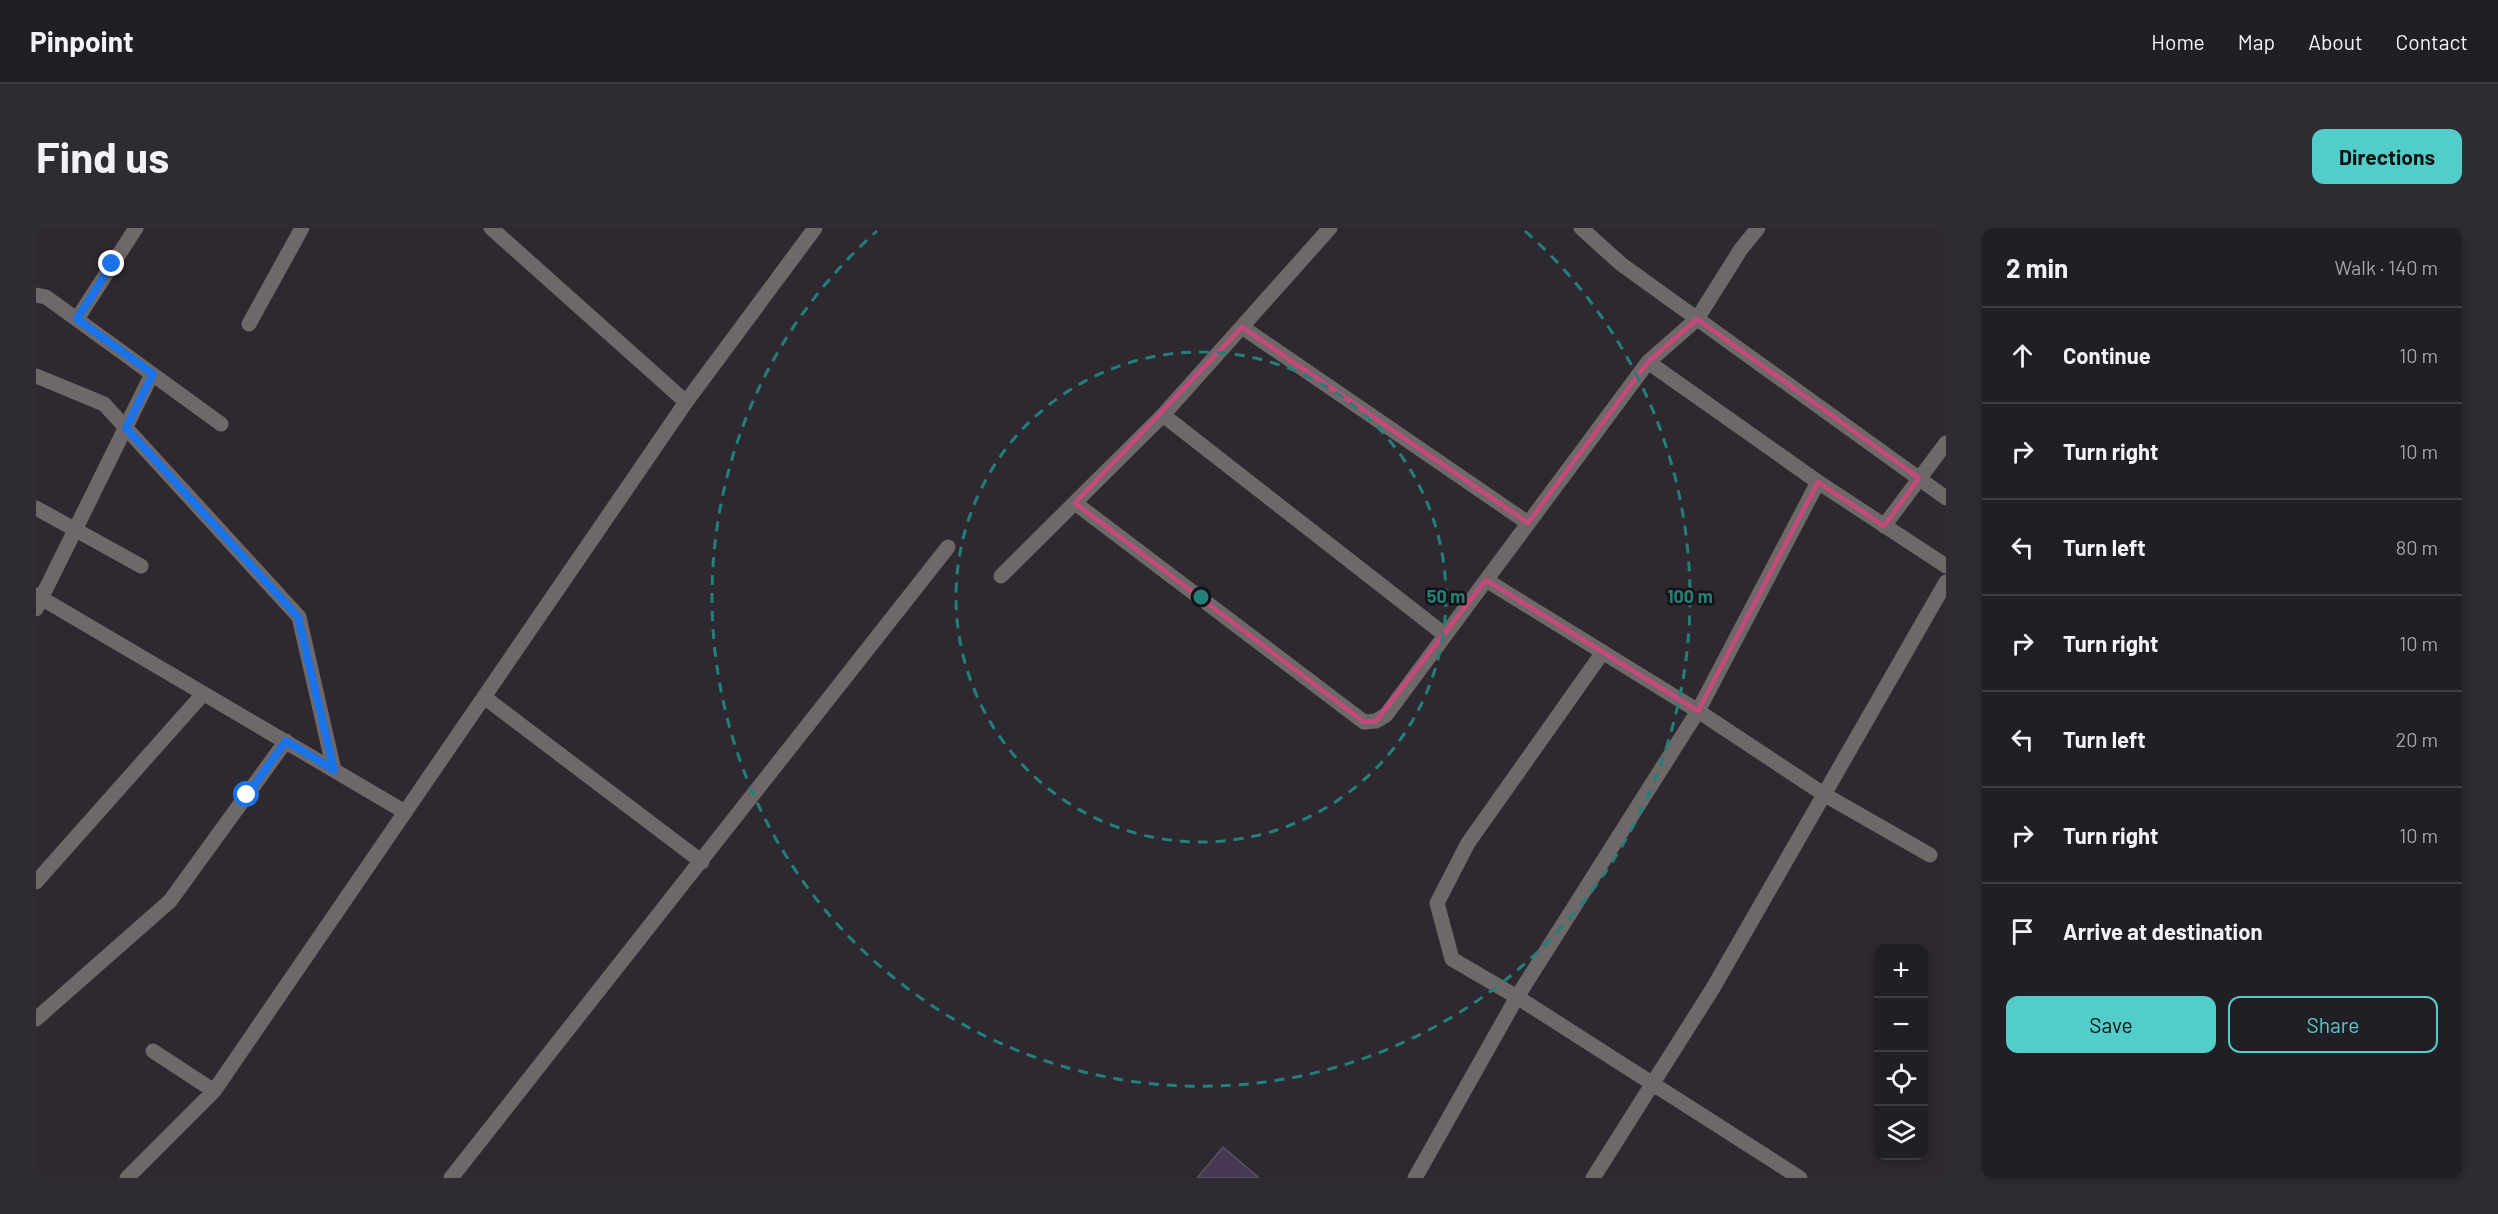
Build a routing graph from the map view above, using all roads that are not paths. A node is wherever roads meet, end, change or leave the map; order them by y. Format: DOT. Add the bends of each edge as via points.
graph roads {
  1 [pos="136,228"];
  2 [pos="302,228"];
  3 [pos="491,228"];
  4 [pos="815,228"];
  5 [pos="1330,228"];
  6 [pos="1581,228"];
  7 [pos="1758,228"];
  8 [pos="36,295"];
  9 [pos="77,319"];
  10 [pos="1697,319"];
  11 [pos="249,324"];
  12 [pos="1242,327"];
  13 [pos="1648,362"];
  14 [pos="153,374"];
  15 [pos="36,376"];
  16 [pos="686,402"];
  17 [pos="1163,416"];
  18 [pos="221,424"];
  19 [pos="126,428"];
  20 [pos="1946,443"];
  21 [pos="1919,478"];
  22 [pos="1818,482"];
  23 [pos="1946,498"];
  24 [pos="1075,503"];
  25 [pos="36,508"];
  26 [pos="1528,523"];
  27 [pos="1884,526"];
  28 [pos="74,530"];
  29 [pos="948,547"];
  30 [pos="141,566"];
  31 [pos="1946,566"];
  32 [pos="1001,576"];
  33 [pos="1486,580"];
  34 [pos="1946,582"];
  35 [pos="38,600"];
  36 [pos="1445,635"];
  37 [pos="1603,652"];
  38 [pos="203,694"];
  39 [pos="484,696"];
  40 [pos="1698,711"];
  41 [pos="286,741"];
  42 [pos="334,770"];
  43 [pos="1825,795"];
  44 [pos="405,812"];
  45 [pos="1930,855"];
  46 [pos="702,862"];
  47 [pos="36,882"];
  48 [pos="1517,997"];
  49 [pos="36,1019"];
  50 [pos="153,1051"];
  51 [pos="1652,1084"];
  52 [pos="214,1091"];
  53 [pos="127,1178"];
  54 [pos="451,1178"];
  55 [pos="1415,1178"];
  56 [pos="1593,1178"];
  57 [pos="1799,1178"];
  1 -- 9 [label="street"];
  2 -- 11 [label="street"];
  3 -- 16 [label="street"];
  4 -- 16 [label="street"];
  5 -- 12 [label="street"];
  6 -- 10 [label="street" via="1621,264"];
  7 -- 10 [label="street"];
  8 -- 9 [label="street" via="46,297"];
  9 -- 14 [label="street"];
  10 -- 13 [label="street"];
  10 -- 21 [label="street"];
  12 -- 17 [label="street"];
  12 -- 26 [label="street"];
  13 -- 22 [label="street"];
  13 -- 26 [label="street"];
  14 -- 18 [label="street"];
  14 -- 19 [label="street"];
  15 -- 19 [label="street" via="104,404"];
  16 -- 39 [label="street"];
  17 -- 24 [label="street"];
  17 -- 36 [label="street"];
  19 -- 28 [label="street"];
  19 -- 42 [label="street" via="298,617"];
  20 -- 21 [label="street"];
  21 -- 23 [label="street"];
  21 -- 27 [label="street"];
  22 -- 27 [label="street"];
  22 -- 40 [label="street"];
  24 -- 32 [label="street"];
  24 -- 36 [label="street" via="1364,722 1386,715"];
  25 -- 28 [label="street"];
  26 -- 33 [label="street"];
  27 -- 31 [label="street"];
  28 -- 30 [label="street"];
  28 -- 35 [label="street"];
  29 -- 46 [label="street"];
  33 -- 36 [label="street"];
  33 -- 37 [label="street"];
  34 -- 43 [label="street"];
  35 -- 38 [label="street"];
  37 -- 40 [label="street"];
  37 -- 48 [label="street" via="1468,843 1437,903 1452,959"];
  38 -- 41 [label="street"];
  38 -- 47 [label="street"];
  39 -- 44 [label="street"];
  39 -- 46 [label="street"];
  40 -- 43 [label="street"];
  40 -- 48 [label="street"];
  41 -- 42 [label="street"];
  41 -- 49 [label="street" via="170,901"];
  42 -- 44 [label="street"];
  43 -- 45 [label="street"];
  43 -- 51 [label="street" via="1713,988"];
  44 -- 52 [label="street"];
  46 -- 54 [label="street"];
  48 -- 51 [label="street"];
  48 -- 55 [label="street"];
  50 -- 52 [label="street"];
  51 -- 56 [label="street"];
  51 -- 57 [label="street"];
  52 -- 53 [label="street"];
}
